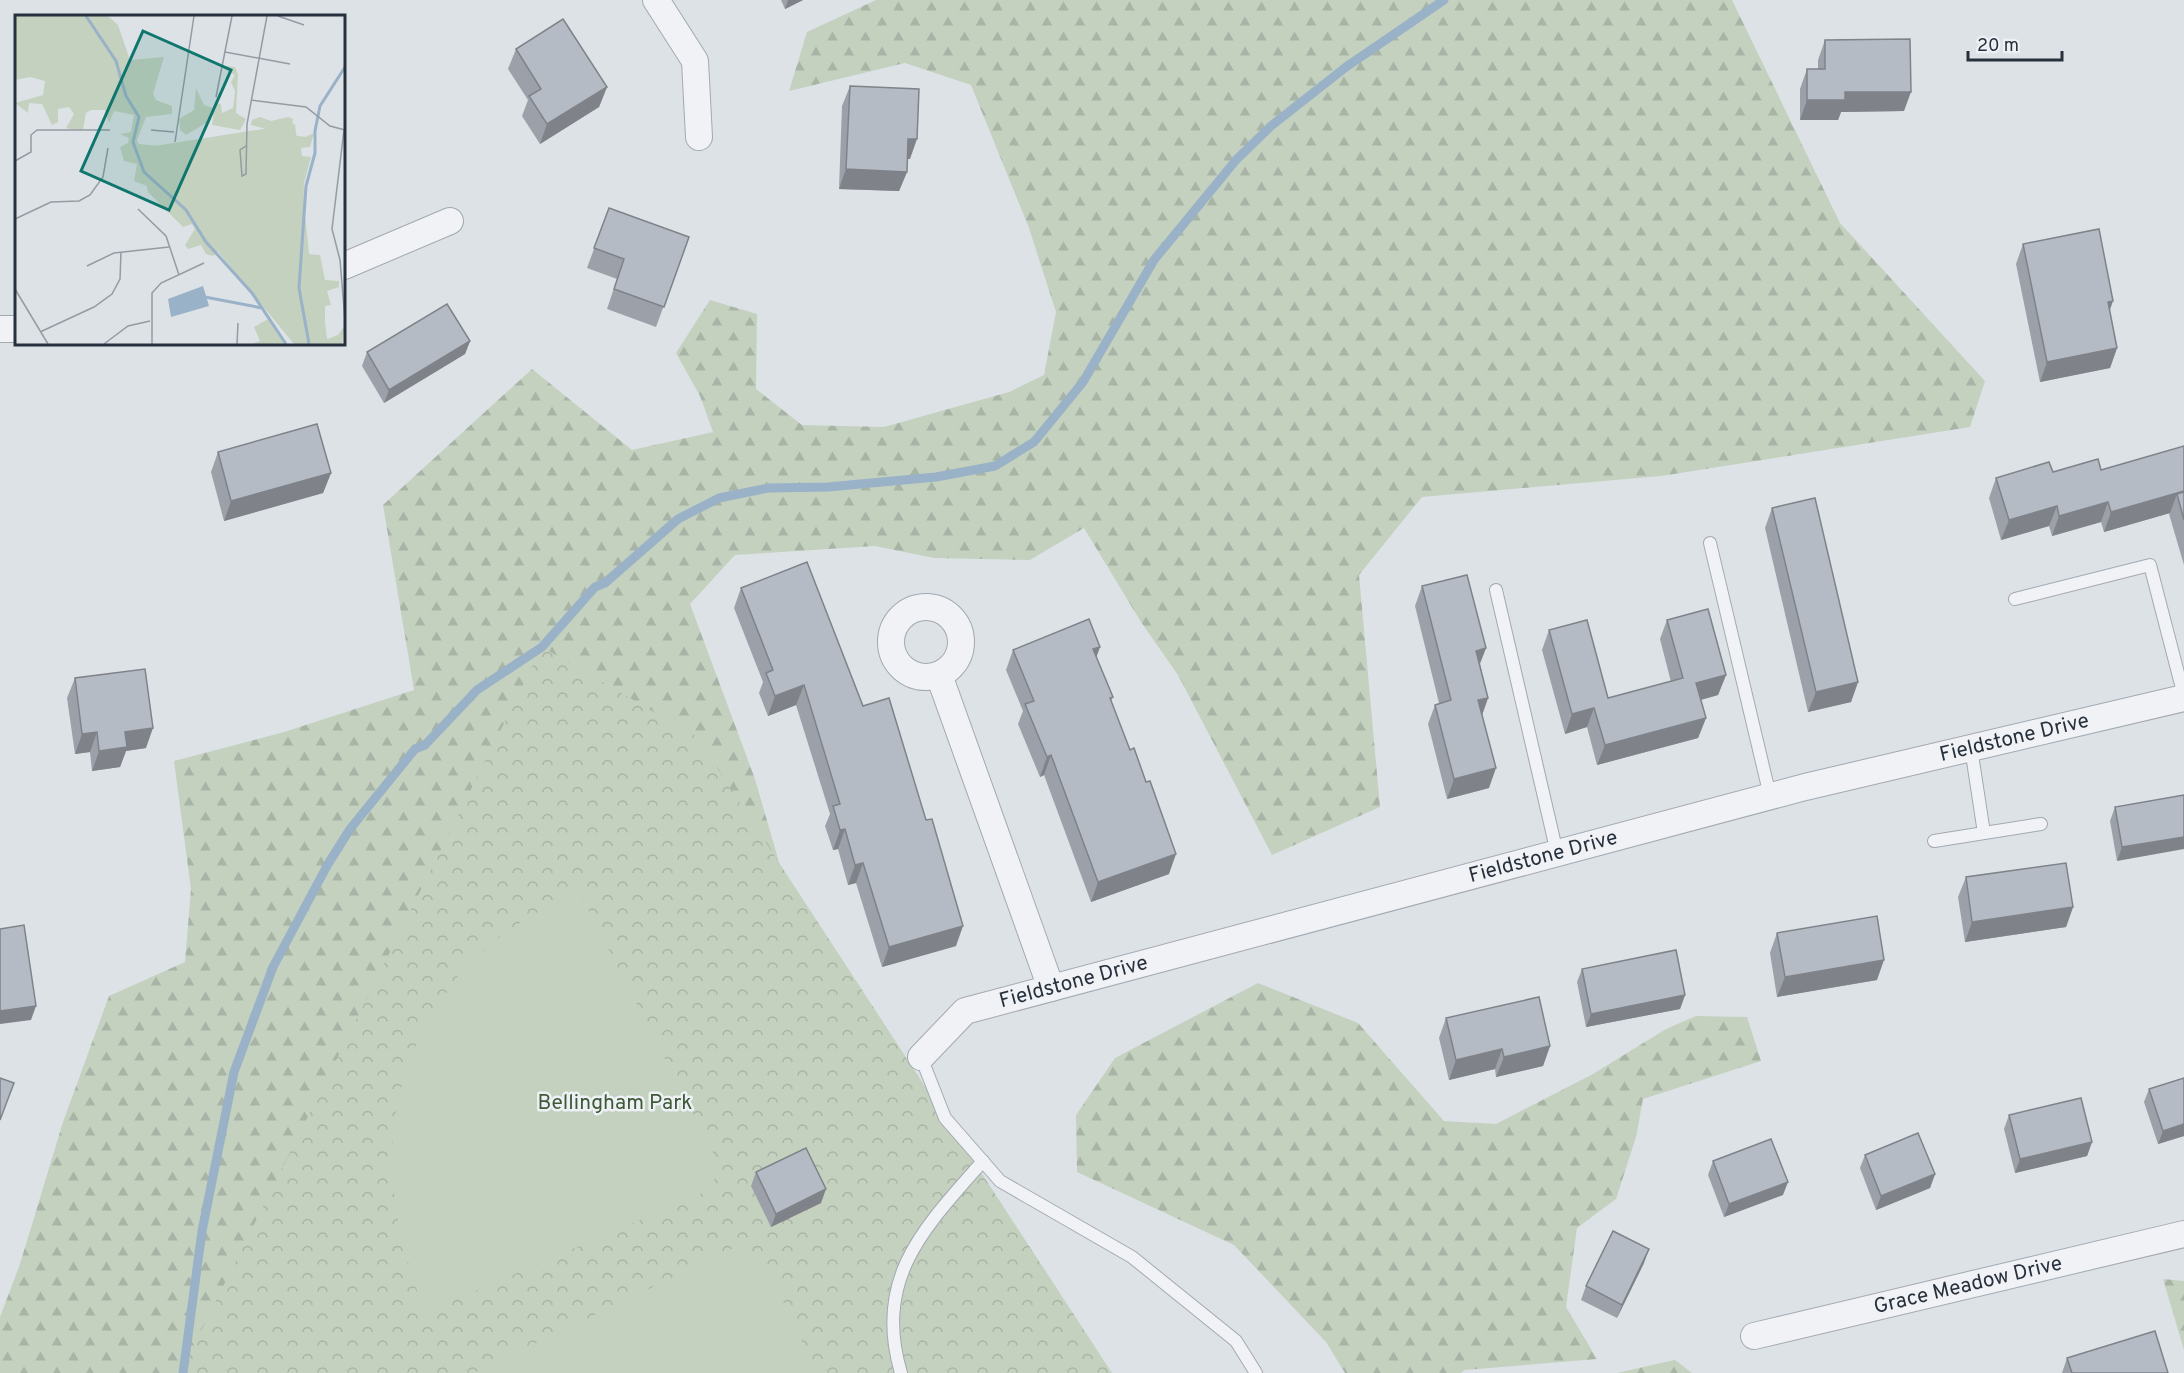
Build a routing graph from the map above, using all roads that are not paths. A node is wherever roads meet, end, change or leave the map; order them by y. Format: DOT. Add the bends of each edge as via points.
graph roads {
  1 [pos="656,0"];
  2 [pos="699,137"];
  3 [pos="450,221"];
  4 [pos="345,266"];
  5 [pos="1710,543"];
  6 [pos="1496,590"];
  7 [pos="2015,599"];
  8 [pos="939,675"];
  9 [pos="2184,697"];
  10 [pos="1971,748"];
  11 [pos="1770,796"];
  12 [pos="2041,824"];
  13 [pos="1984,833"];
  14 [pos="1934,841"];
  15 [pos="1557,853"];
  16 [pos="1051,988"];
  17 [pos="921,1057"];
  18 [pos="983,1161"];
  19 [pos="2184,1234"];
  20 [pos="1754,1336"];
  21 [pos="901,1373"];
  22 [pos="1256,1373"];
  1 -- 2 [label="street" via="695,61"];
  3 -- 4 [label="street"];
  5 -- 11 [label="lane"];
  6 -- 15 [label="lane"];
  7 -- 9 [label="lane" via="2150,565"];
  8 -- 16 [label="street"];
  9 -- 10 [label="street, Fieldstone Drive"];
  10 -- 11 [label="street, Fieldstone Drive"];
  10 -- 13 [label="lane"];
  11 -- 15 [label="street, Fieldstone Drive"];
  12 -- 13 [label="lane"];
  13 -- 14 [label="lane"];
  15 -- 16 [label="street, Fieldstone Drive"];
  16 -- 17 [label="street, Fieldstone Drive" via="965,1011"];
  17 -- 18 [label="lane" via="945,1118"];
  18 -- 21 [label="lane" via="923,1230 895,1289 893,1345"];
  18 -- 22 [label="lane" via="1000,1181 1132,1257 1236,1341"];
  19 -- 20 [label="street, Grace Meadow Drive"];
}
